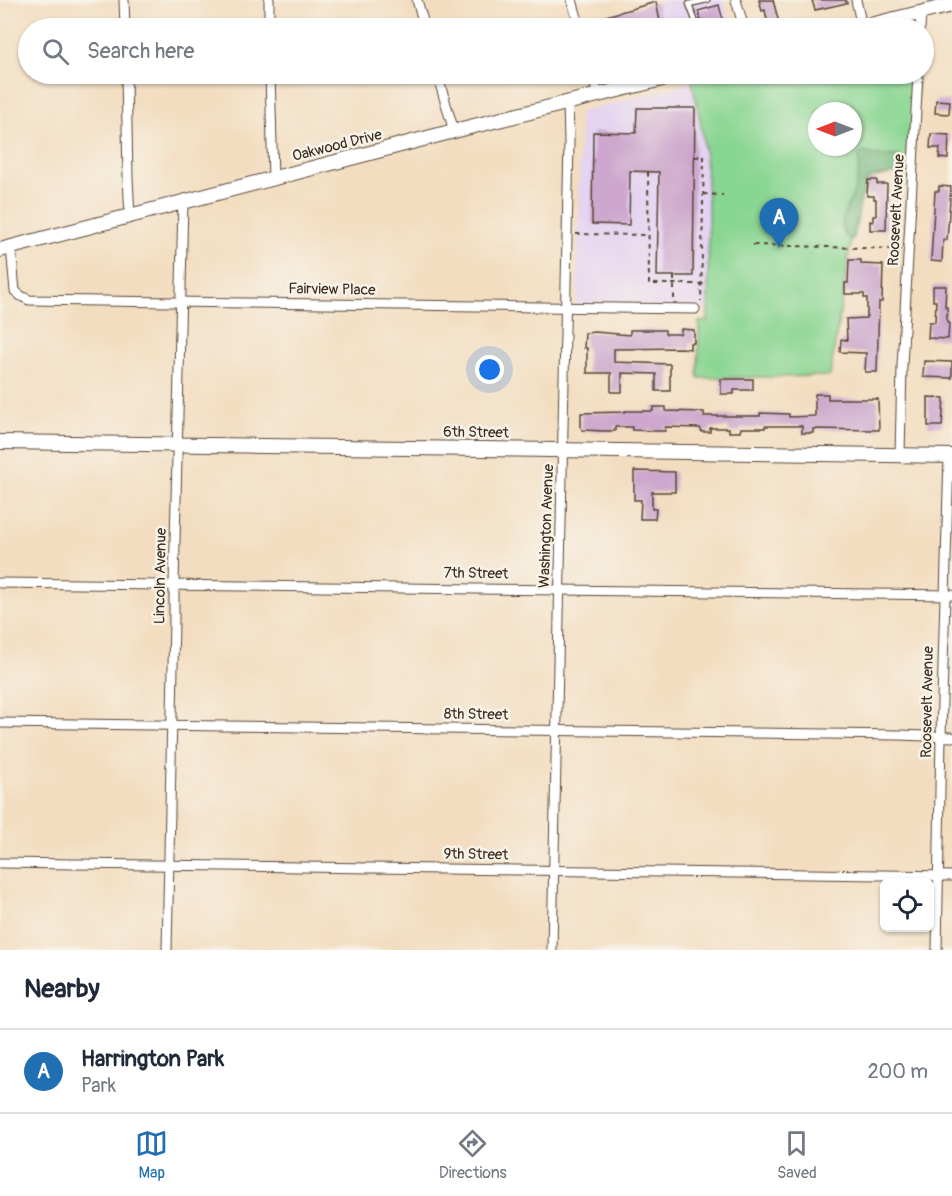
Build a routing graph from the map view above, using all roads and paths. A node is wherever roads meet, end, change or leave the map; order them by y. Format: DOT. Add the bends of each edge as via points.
graph roads {
  1 [pos="124,0"];
  2 [pos="269,0"];
  3 [pos="417,0"];
  4 [pos="572,0"];
  5 [pos="707,0"];
  6 [pos="736,0"];
  7 [pos="856,0"];
  8 [pos="952,4"];
  9 [pos="921,12"];
  10 [pos="125,18"];
  11 [pos="269,18"];
  12 [pos="422,18"];
  13 [pos="577,18"];
  14 [pos="694,18"];
  15 [pos="741,18"];
  16 [pos="859,18"];
  17 [pos="898,18"];
  18 [pos="921,18"];
  19 [pos="126,84"];
  20 [pos="270,84"];
  21 [pos="440,84"];
  22 [pos="595,84"];
  23 [pos="626,84"];
  24 [pos="917,84"];
  25 [pos="598,94"];
  26 [pos="568,102"];
  27 [pos="454,131"];
  28 [pos="695,157"];
  29 [pos="648,172"];
  30 [pos="273,179"];
  31 [pos="703,194"];
  32 [pos="723,195"];
  33 [pos="183,202"];
  34 [pos="130,217"];
  35 [pos="576,234"];
  36 [pos="649,235"];
  37 [pos="753,245"];
  38 [pos="5,248"];
  39 [pos="909,249"];
  40 [pos="674,276"];
  41 [pos="674,284"];
  42 [pos="702,284"];
  43 [pos="708,284"];
  44 [pos="674,299"];
  45 [pos="180,302"];
  46 [pos="566,306"];
  47 [pos="698,308"];
  48 [pos="0,442"];
  49 [pos="178,446"];
  50 [pos="563,450"];
  51 [pos="900,455"];
  52 [pos="951,456"];
  53 [pos="0,583"];
  54 [pos="174,585"];
  55 [pos="559,590"];
  56 [pos="948,595"];
  57 [pos="0,723"];
  58 [pos="171,724"];
  59 [pos="556,730"];
  60 [pos="952,737"];
  61 [pos="940,738"];
  62 [pos="0,863"];
  63 [pos="168,866"];
  64 [pos="554,870"];
  65 [pos="939,875"];
  66 [pos="952,876"];
  67 [pos="167,950"];
  68 [pos="552,950"];
  69 [pos="937,950"];
  1 -- 10 [label="street"];
  2 -- 11 [label="street"];
  3 -- 12 [label="street"];
  4 -- 13 [label="street"];
  5 -- 14 [label="lane" via="689,4"];
  6 -- 15 [label="street"];
  7 -- 16 [label="street"];
  8 -- 9 [label="street"];
  9 -- 17 [label="street"];
  9 -- 18 [label="street"];
  19 -- 34 [label="street"];
  20 -- 30 [label="street"];
  21 -- 27 [label="street"];
  22 -- 25 [label="street"];
  23 -- 25 [label="street, Oakwood Drive"];
  24 -- 39 [label="street, Roosevelt Avenue"];
  25 -- 26 [label="street, Oakwood Drive"];
  26 -- 27 [label="street, Oakwood Drive"];
  26 -- 46 [label="street, Washington Avenue"];
  27 -- 30 [label="street, Oakwood Drive"];
  28 -- 31 [label="path" via="704,156"];
  29 -- 36 [label="path"];
  30 -- 33 [label="street, Oakwood Drive"];
  31 -- 32 [label="path"];
  31 -- 42 [label="path"];
  33 -- 34 [label="street, Oakwood Drive"];
  33 -- 45 [label="street, Lincoln Avenue"];
  34 -- 38 [label="street, Oakwood Drive"];
  35 -- 36 [label="path"];
  36 -- 41 [label="path" via="649,284"];
  37 -- 39 [label="path"];
  38 -- 45 [label="street, Fairview Place" via="15,291 29,300"];
  39 -- 51 [label="street, Roosevelt Avenue"];
  40 -- 41 [label="path"];
  41 -- 42 [label="path"];
  41 -- 44 [label="path"];
  42 -- 43 [label="path"];
  42 -- 47 [label="path"];
  45 -- 46 [label="street, Fairview Place"];
  45 -- 49 [label="street, Lincoln Avenue"];
  46 -- 47 [label="street, Fairview Place"];
  46 -- 50 [label="street, Washington Avenue"];
  48 -- 49 [label="street, 6th Street"];
  49 -- 50 [label="street, 6th Street"];
  49 -- 54 [label="street, Lincoln Avenue"];
  50 -- 51 [label="street, 6th Street"];
  50 -- 55 [label="street, Washington Avenue"];
  51 -- 52 [label="street, 6th Street"];
  52 -- 56 [label="street, Roosevelt Avenue"];
  53 -- 54 [label="street, 7th Street"];
  54 -- 55 [label="street, 7th Street"];
  54 -- 58 [label="street, Lincoln Avenue"];
  55 -- 56 [label="street, 7th Street"];
  55 -- 59 [label="street, Washington Avenue"];
  56 -- 61 [label="street, Roosevelt Avenue"];
  57 -- 58 [label="street, 8th Street"];
  58 -- 59 [label="street, 8th Street"];
  58 -- 63 [label="street, Lincoln Avenue"];
  59 -- 61 [label="street, 8th Street"];
  59 -- 64 [label="street, Washington Avenue"];
  60 -- 61 [label="street, 8th Street"];
  61 -- 65 [label="street, Roosevelt Avenue"];
  62 -- 63 [label="street, 9th Street"];
  63 -- 64 [label="street, 9th Street"];
  63 -- 67 [label="street, Lincoln Avenue"];
  64 -- 65 [label="street, 9th Street"];
  64 -- 68 [label="street, Washington Avenue"];
  65 -- 66 [label="street, 9th Street"];
  65 -- 69 [label="street, Roosevelt Avenue"];
}
